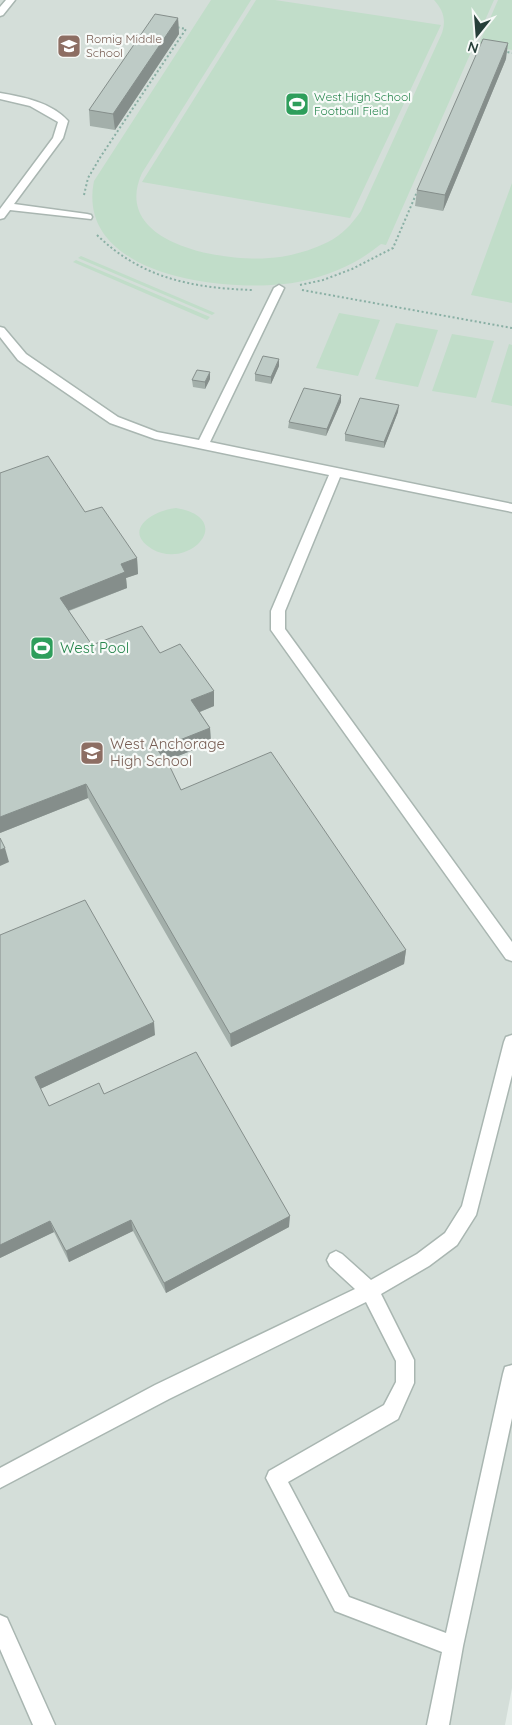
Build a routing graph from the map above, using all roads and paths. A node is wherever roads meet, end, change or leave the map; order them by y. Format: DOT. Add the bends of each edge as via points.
graph roads {
  1 [pos="11,0"];
  2 [pos="0,13"];
  3 [pos="173,27"];
  4 [pos="498,50"];
  5 [pos="512,53"];
  6 [pos="0,96"];
  7 [pos="419,188"];
  8 [pos="7,206"];
  9 [pos="0,216"];
  10 [pos="87,217"];
  11 [pos="284,288"];
  12 [pos="512,328"];
  13 [pos="0,330"];
  14 [pos="203,445"];
  15 [pos="336,472"];
  16 [pos="512,508"];
  17 [pos="512,954"];
  18 [pos="512,1042"];
  19 [pos="336,1260"];
  20 [pos="370,1291"];
  21 [pos="512,1374"];
  22 [pos="0,1478"];
  23 [pos="0,1625"];
  24 [pos="453,1646"];
  25 [pos="44,1725"];
  26 [pos="438,1725"];
  1 -- 2 [label="lane"];
  3 -- 10 [label="path" via="186,29 88,178 83,197"];
  4 -- 5 [label="path"];
  6 -- 8 [label="lane" via="28,101 50,110 64,122 58,138"];
  7 -- 11 [label="path" via="393,248 323,280"];
  8 -- 9 [label="lane"];
  8 -- 10 [label="lane"];
  10 -- 11 [label="path" via="106,246 130,262 161,276 195,285 236,290"];
  11 -- 12 [label="path"];
  11 -- 14 [label="lane"];
  13 -- 14 [label="lane" via="22,356 114,420 155,435"];
  14 -- 15 [label="lane"];
  15 -- 16 [label="lane"];
  15 -- 17 [label="lane" via="278,611 278,630"];
  18 -- 20 [label="lane" via="470,1209 450,1239 423,1260"];
  19 -- 20 [label="lane"];
  20 -- 22 [label="lane" via="162,1392"];
  20 -- 24 [label="lane" via="405,1360 405,1383 391,1412 276,1478 342,1604"];
  21 -- 24 [label="lane"];
  23 -- 25 [label="lane"];
  24 -- 26 [label="lane"];
}
